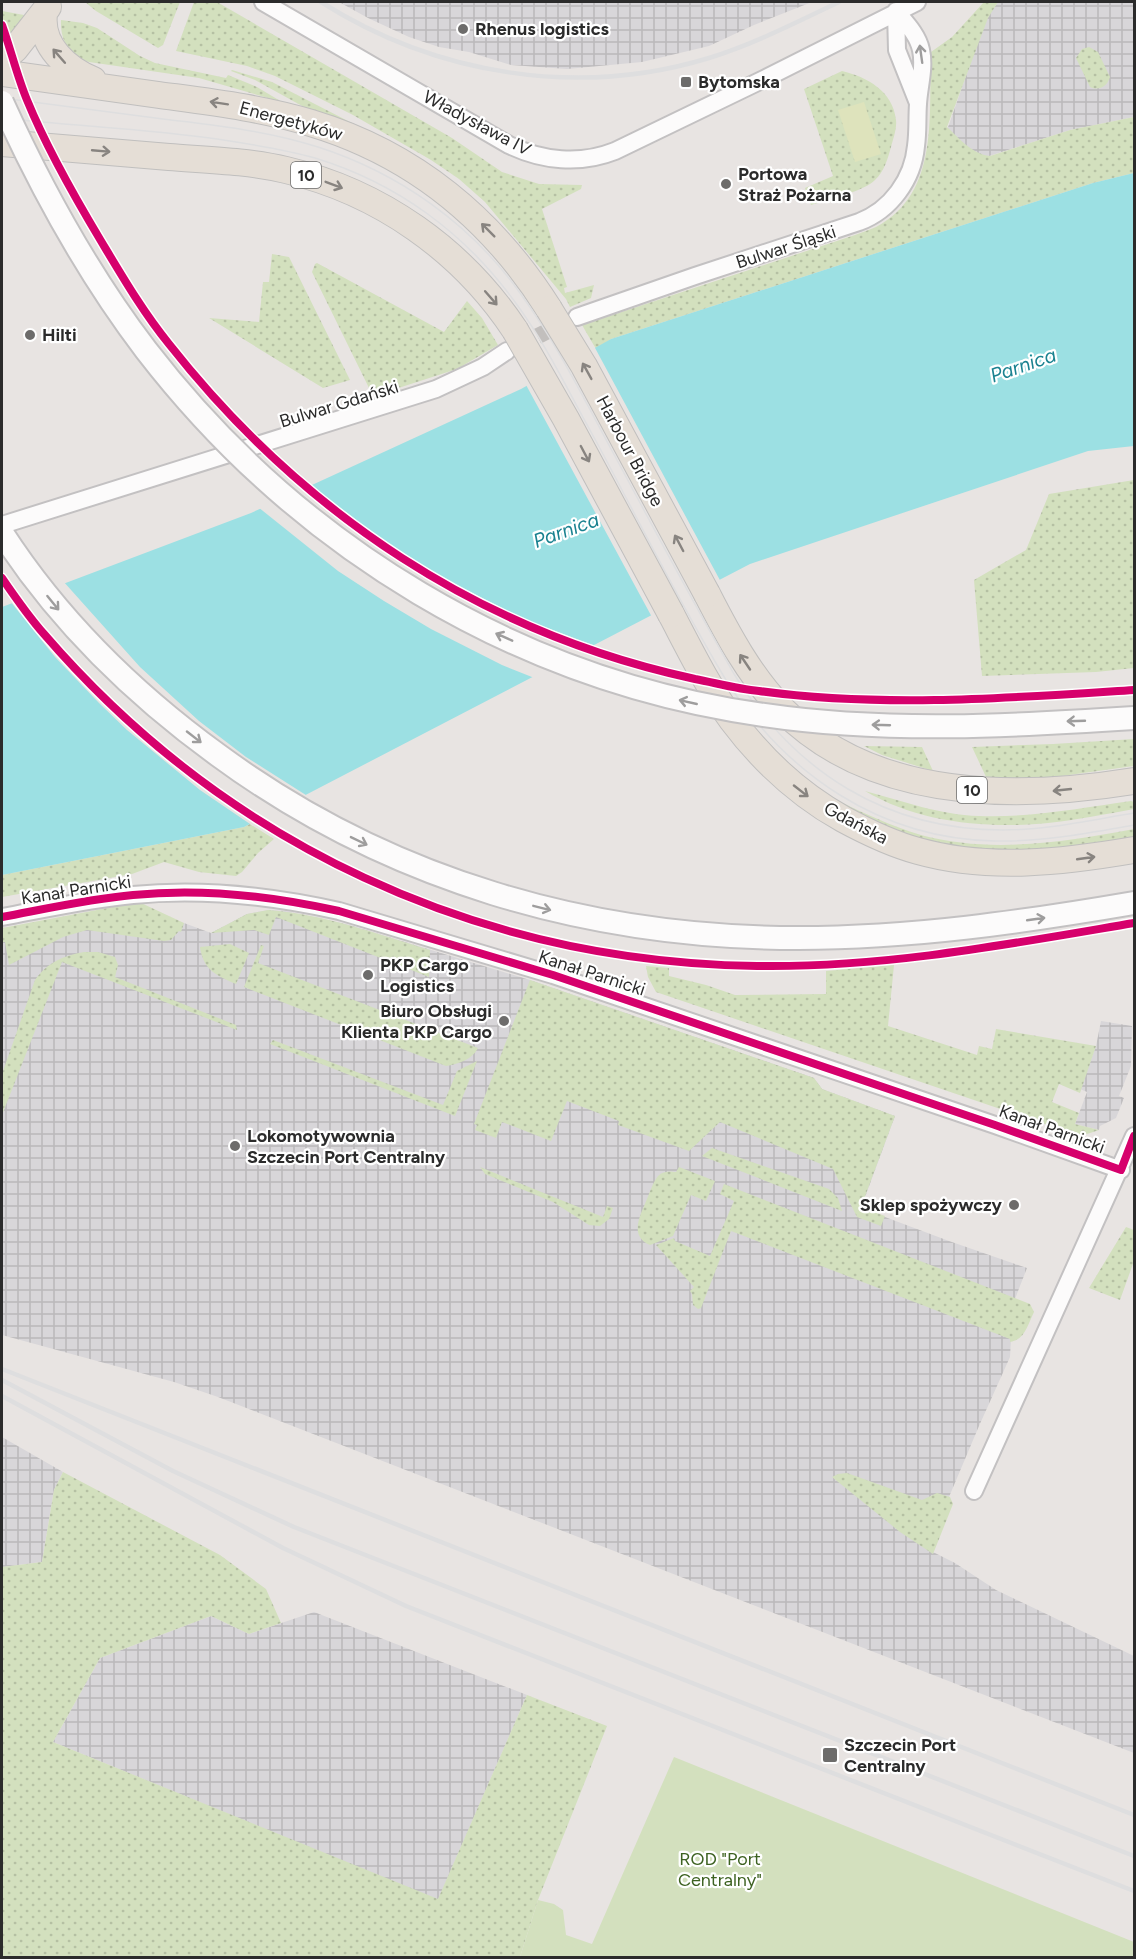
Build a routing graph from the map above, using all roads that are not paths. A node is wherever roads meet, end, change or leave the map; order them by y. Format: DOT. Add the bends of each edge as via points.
graph roads {
  1 [pos="263,2"];
  2 [pos="916,2"];
  3 [pos="48,8"];
  4 [pos="896,11"];
  5 [pos="2,60"];
  6 [pos="2,73"];
  7 [pos="128,90"];
  8 [pos="2,102"];
  9 [pos="918,103"];
  10 [pos="2,143"];
  11 [pos="549,309"];
  12 [pos="577,317"];
  13 [pos="511,341"];
  14 [pos="2,525"];
  15 [pos="2,533"];
  16 [pos="1134,718"];
  17 [pos="1130,785"];
  18 [pos="1134,850"];
  19 [pos="1134,903"];
  20 [pos="2,918"];
  21 [pos="1134,1136"];
  22 [pos="1121,1170"];
  23 [pos="974,1491"];
  1 -- 4 [label="street, Władysława IV" via="509,144 526,153 553,159 582,159 609,153"];
  2 -- 4 [label="street"];
  3 -- 5 [label="main road"];
  7 -- 3 [label="main road, one-way" via="97,82 66,64 47,39 44,26"];
  4 -- 9 [label="street, Bulwar Śląski" via="897,50"];
  9 -- 4 [label="street, Bulwar Śląski, one-way" via="921,49"];
  6 -- 7 [label="main road, Energetyków / 10"];
  11 -- 7 [label="main road, Energetyków / 10, one-way" via="525,272 474,216 387,154 338,132 283,116"];
  16 -- 8 [label="main road, one-way, bridge" via="928,726 835,723 762,715 690,702 604,678 448,610 386,573 317,524 254,469 192,405 148,352 96,276"];
  9 -- 12 [label="street, Bulwar Śląski" via="917,143 911,170 899,192 878,213"];
  10 -- 13 [label="main road, 10, one-way" via="241,162 330,183 381,206 456,260 484,290"];
  17 -- 11 [label="main road, Harbour Bridge / 10, one-way, bridge" via="1048,791 953,788 879,770 808,732 771,697 739,653 584,366"];
  13 -- 14 [label="street, Bulwar Gdański" via="468,375 427,392"];
  13 -- 18 [label="main road, Gdańska / 10, one-way, bridge" via="566,419 720,702 758,752 802,792 855,825 920,852 1010,862 1065,861"];
  15 -- 19 [label="main road, one-way" via="57,608 107,662 176,723 248,777 362,842 504,898 597,921 647,928 799,938 948,930"];
  20 -- 22 [label="street, Kanał Parnicki" via="102,898 162,893 240,894 329,908 553,975"];
  21 -- 22 [label="street, Kanał Parnicki"];
  22 -- 23 [label="street"];
}
